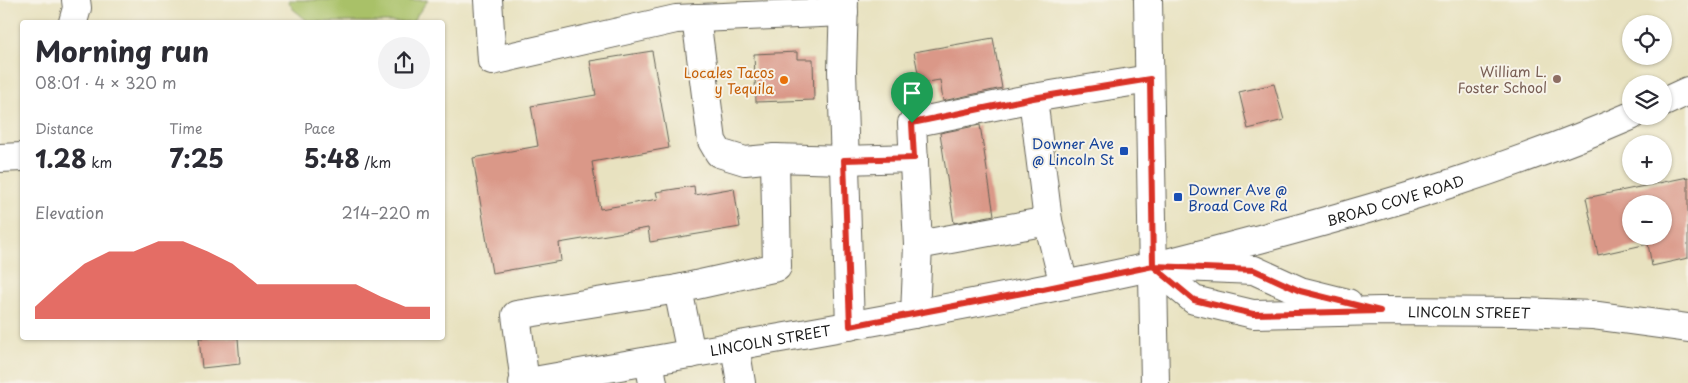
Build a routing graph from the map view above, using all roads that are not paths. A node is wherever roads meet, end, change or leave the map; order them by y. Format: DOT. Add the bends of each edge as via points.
graph roads {
  1 [pos="76,0"];
  2 [pos="488,0"];
  3 [pos="1148,0"];
  4 [pos="844,6"];
  5 [pos="682,12"];
  6 [pos="74,20"];
  7 [pos="1150,79"];
  8 [pos="1688,91"];
  9 [pos="1033,98"];
  10 [pos="1672,98"];
  11 [pos="1622,120"];
  12 [pos="20,157"];
  13 [pos="0,158"];
  14 [pos="775,158"];
  15 [pos="914,158"];
  16 [pos="844,160"];
  17 [pos="1048,220"];
  18 [pos="918,245"];
  19 [pos="1153,266"];
  20 [pos="1064,285"];
  21 [pos="678,289"];
  22 [pos="1380,311"];
  23 [pos="915,314"];
  24 [pos="850,326"];
  25 [pos="1688,328"];
  26 [pos="735,346"];
  27 [pos="691,354"];
  28 [pos="651,372"];
  29 [pos="524,383"];
  30 [pos="741,383"];
  31 [pos="1155,383"];
  1 -- 6 [label="main road"];
  2 -- 5 [label="main road" via="492,61"];
  3 -- 7 [label="main road"];
  4 -- 5 [label="main road"];
  4 -- 16 [label="main road"];
  5 -- 14 [label="main road" via="712,141 719,153 745,160"];
  7 -- 9 [label="main road"];
  7 -- 19 [label="main road"];
  8 -- 10 [label="main road"];
  9 -- 15 [label="main road" via="912,123"];
  9 -- 17 [label="main road"];
  11 -- 19 [label="main road, BROAD COVE ROAD" via="1474,177 1356,213"];
  12 -- 13 [label="main road"];
  14 -- 16 [label="main road"];
  14 -- 21 [label="main road" via="777,267"];
  15 -- 16 [label="main road"];
  15 -- 18 [label="main road"];
  16 -- 24 [label="main road"];
  17 -- 18 [label="main road"];
  17 -- 20 [label="main road"];
  18 -- 23 [label="main road"];
  19 -- 20 [label="main road, LINCOLN STREET"];
  19 -- 22 [label="main road" via="1254,270 1300,291"];
  19 -- 22 [label="main road, LINCOLN STREET" via="1194,300 1253,314"];
  19 -- 31 [label="main road"];
  20 -- 23 [label="main road, LINCOLN STREET"];
  21 -- 27 [label="main road"];
  21 -- 29 [label="main road" via="516,315"];
  22 -- 25 [label="main road, LINCOLN STREET" via="1592,315"];
  23 -- 24 [label="main road, LINCOLN STREET"];
  24 -- 26 [label="main road, LINCOLN STREET"];
  26 -- 27 [label="main road, LINCOLN STREET"];
  26 -- 30 [label="main road"];
  27 -- 28 [label="main road, LINCOLN STREET"];
  28 -- 29 [label="main road, LINCOLN STREET"];
}
